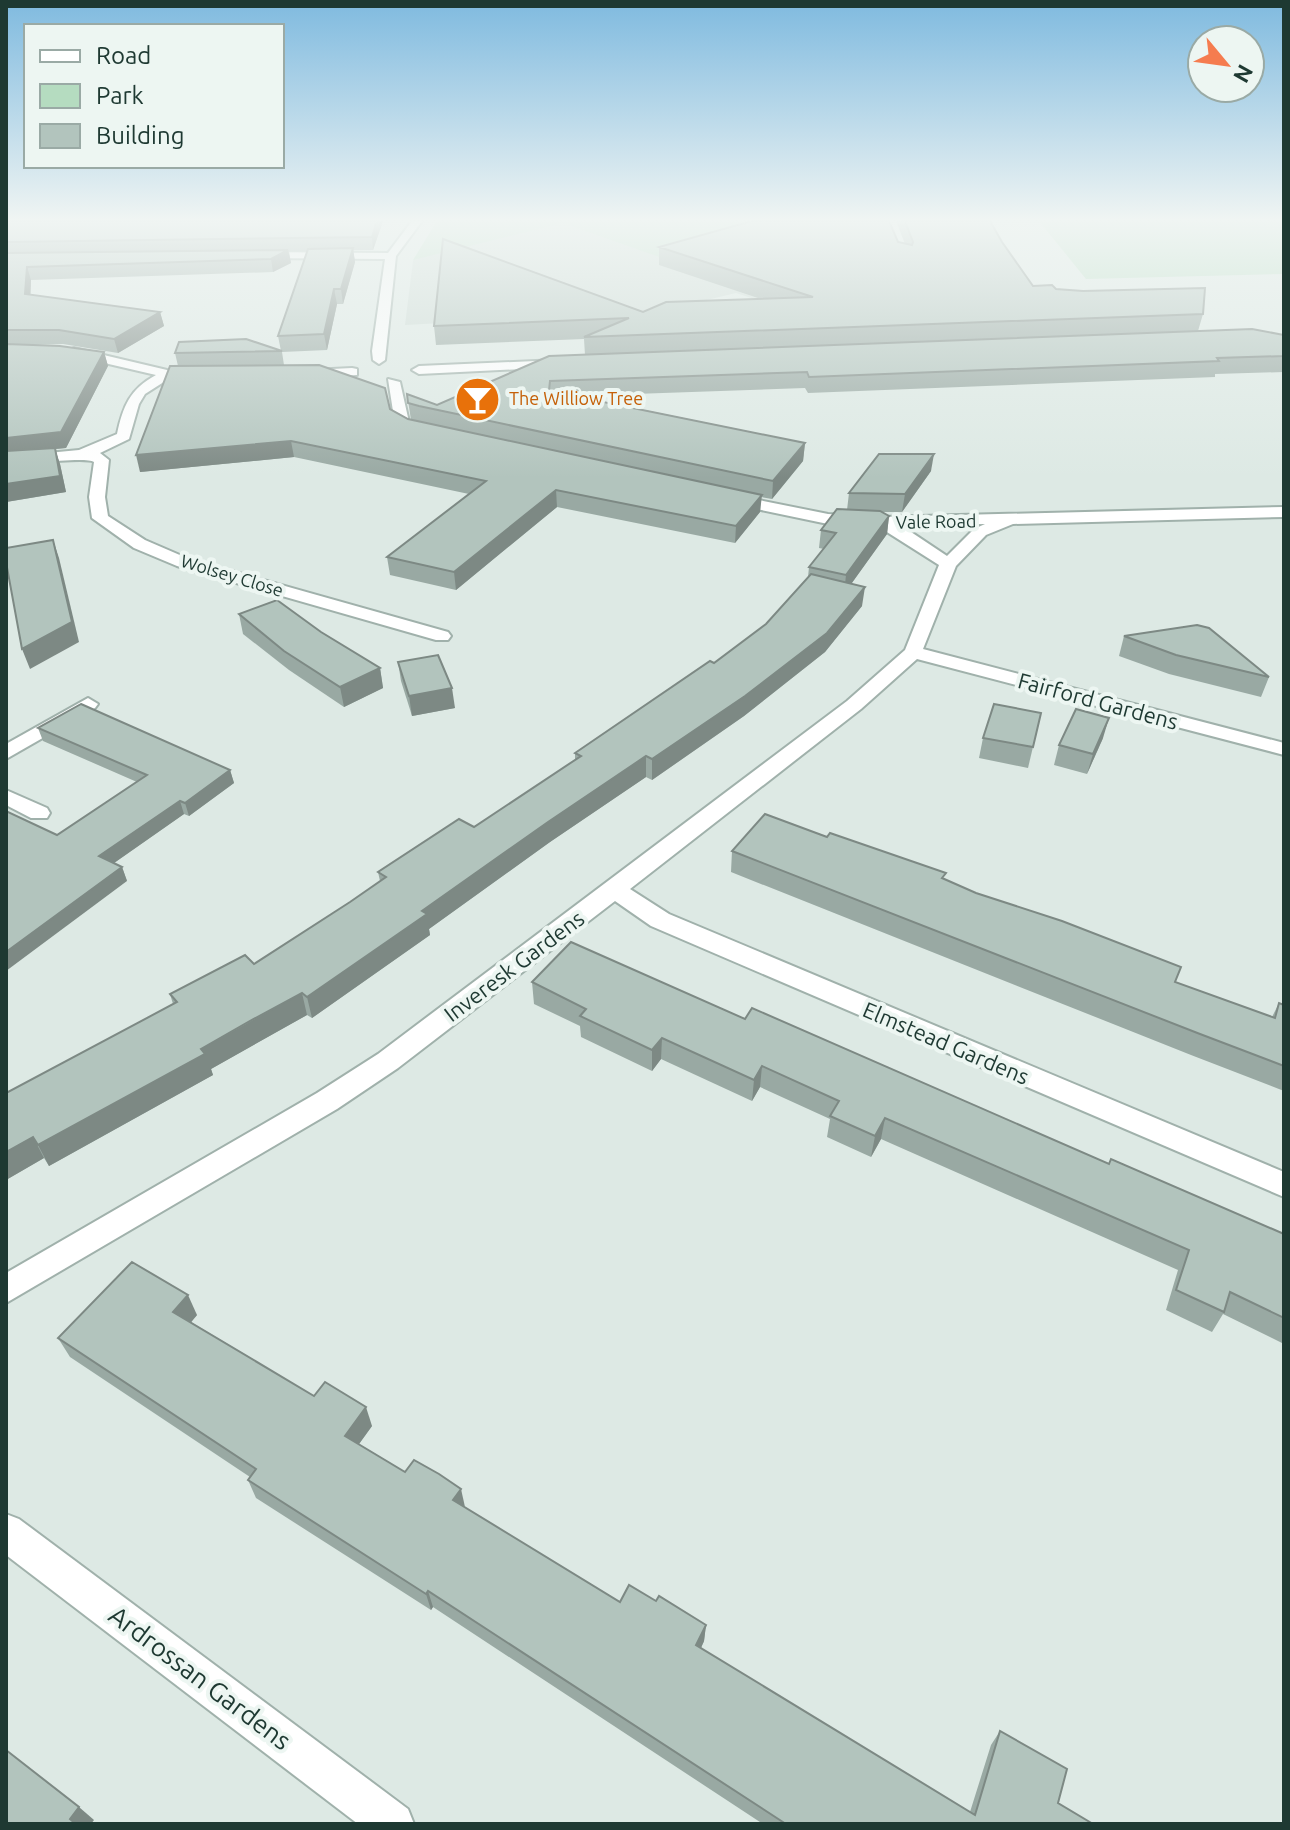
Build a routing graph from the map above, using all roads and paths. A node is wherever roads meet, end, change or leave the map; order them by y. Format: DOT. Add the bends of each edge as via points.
graph roads {
  1 [pos="384,306"];
  2 [pos="63,351"];
  3 [pos="392,360"];
  4 [pos="574,364"];
  5 [pos="419,370"];
  6 [pos="168,374"];
  7 [pos="290,375"];
  8 [pos="212,377"];
  9 [pos="363,379"];
  10 [pos="393,382"];
  11 [pos="437,436"];
  12 [pos="91,454"];
  13 [pos="6,461"];
  14 [pos="706,495"];
  15 [pos="1284,512"];
  16 [pos="1007,521"];
  17 [pos="880,522"];
  18 [pos="948,564"];
  19 [pos="442,636"];
  20 [pos="913,652"];
  21 [pos="88,704"];
  22 [pos="1284,749"];
  23 [pos="6,753"];
  24 [pos="6,797"];
  25 [pos="39,813"];
  26 [pos="614,890"];
  27 [pos="1284,1185"];
  28 [pos="6,1289"];
  29 [pos="6,1532"];
  30 [pos="393,1824"];
  1 -- 3 [label="street" via="378,351"];
  2 -- 6 [label="street"];
  3 -- 5 [label="street"];
  3 -- 9 [label="street" via="359,366"];
  4 -- 5 [label="street"];
  5 -- 10 [label="street"];
  6 -- 8 [label="street"];
  6 -- 12 [label="street" via="134,395 124,436"];
  7 -- 9 [label="street"];
  9 -- 10 [label="street"];
  10 -- 11 [label="street" via="402,424"];
  12 -- 13 [label="street"];
  12 -- 19 [label="street, Wolsey Close" via="102,460 100,518 156,553"];
  14 -- 17 [label="street, Vale Road" via="828,519"];
  15 -- 16 [label="street, Vale Road"];
  16 -- 17 [label="street, Vale Road"];
  16 -- 18 [label="street, Inveresk Gardens" via="980,532"];
  17 -- 18 [label="street"];
  18 -- 20 [label="street, Inveresk Gardens"];
  20 -- 22 [label="street, Fairford Gardens"];
  20 -- 26 [label="street, Inveresk Gardens" via="854,705"];
  21 -- 23 [label="street"];
  24 -- 25 [label="street"];
  26 -- 27 [label="street, Elmstead Gardens" via="660,920"];
  26 -- 28 [label="street, Inveresk Gardens" via="388,1061"];
  29 -- 30 [label="street, Ardrossan Gardens"];
}
